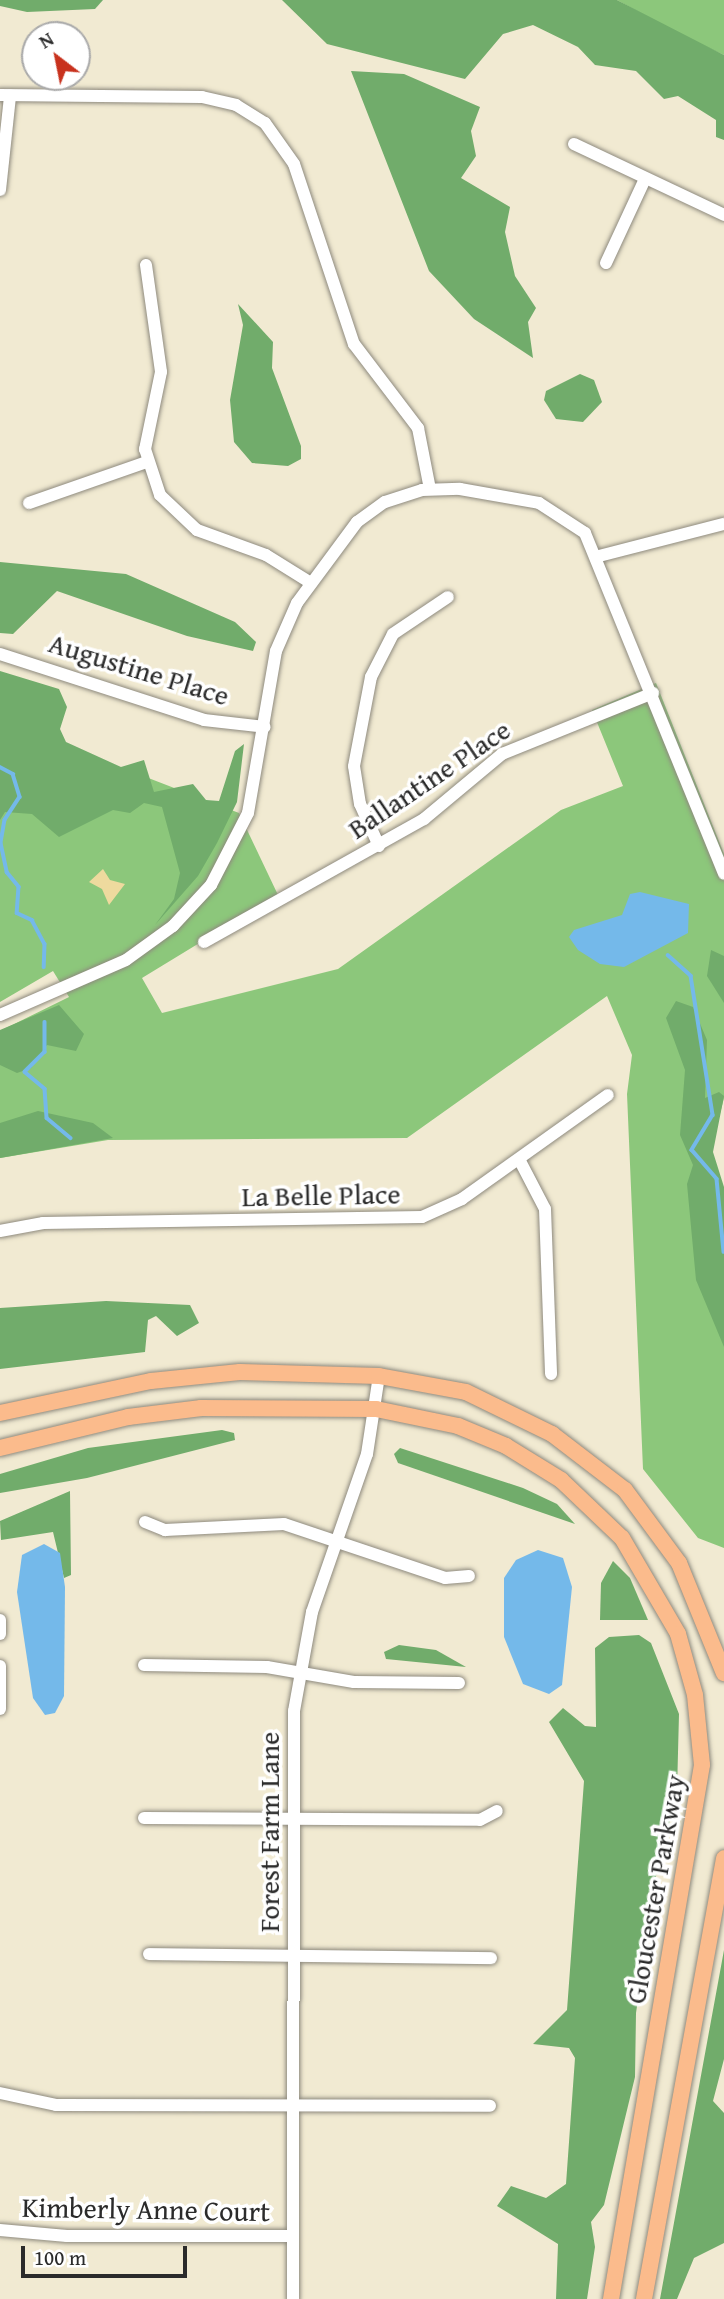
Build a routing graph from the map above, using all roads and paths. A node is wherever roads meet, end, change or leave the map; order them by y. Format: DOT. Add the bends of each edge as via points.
graph roads {
  1 [pos="5,95"];
  2 [pos="574,144"];
  3 [pos="645,179"];
  4 [pos="0,190"];
  5 [pos="724,215"];
  6 [pos="606,263"];
  7 [pos="146,265"];
  8 [pos="147,462"];
  9 [pos="430,489"];
  10 [pos="29,503"];
  11 [pos="724,524"];
  12 [pos="598,556"];
  13 [pos="311,583"];
  14 [pos="448,597"];
  15 [pos="0,654"];
  16 [pos="653,692"];
  17 [pos="265,727"];
  18 [pos="379,846"];
  19 [pos="724,874"];
  20 [pos="204,942"];
  21 [pos="0,1015"];
  22 [pos="608,1095"];
  23 [pos="519,1159"];
  24 [pos="0,1231"];
  25 [pos="551,1374"];
  26 [pos="379,1376"];
  27 [pos="376,1409"];
  28 [pos="0,1413"];
  29 [pos="0,1448"];
  30 [pos="145,1522"];
  31 [pos="338,1539"];
  32 [pos="470,1576"];
  33 [pos="0,1620"];
  34 [pos="0,1634"];
  35 [pos="144,1665"];
  36 [pos="0,1666"];
  37 [pos="299,1672"];
  38 [pos="724,1673"];
  39 [pos="458,1683"];
  40 [pos="0,1709"];
  41 [pos="497,1811"];
  42 [pos="144,1818"];
  43 [pos="294,1819"];
  44 [pos="724,1858"];
  45 [pos="149,1954"];
  46 [pos="294,1956"];
  47 [pos="491,1958"];
  48 [pos="0,2093"];
  49 [pos="294,2105"];
  50 [pos="490,2106"];
  51 [pos="0,2230"];
  52 [pos="292,2236"];
  53 [pos="293,2299"];
  54 [pos="611,2299"];
  55 [pos="644,2299"];
  1 -- 4 [label="street"];
  1 -- 9 [label="street" via="202,97 236,105 265,123 294,164 354,344 418,428"];
  2 -- 3 [label="street"];
  3 -- 5 [label="street"];
  3 -- 6 [label="street"];
  7 -- 8 [label="street" via="161,372 146,433"];
  8 -- 10 [label="street"];
  8 -- 13 [label="street" via="160,495 183,521 266,555"];
  9 -- 12 [label="street" via="550,506 575,522"];
  9 -- 13 [label="street" via="369,512"];
  11 -- 12 [label="street"];
  12 -- 16 [label="street"];
  13 -- 17 [label="street" via="276,651"];
  14 -- 18 [label="street" via="393,634 372,677 354,766 360,804"];
  15 -- 17 [label="street, Augustine Place" via="204,720"];
  16 -- 18 [label="street, Ballantine Place" via="502,754 424,819"];
  16 -- 19 [label="street"];
  17 -- 21 [label="street" via="248,813 225,864 192,908 126,960"];
  18 -- 20 [label="street, Ballantine Place"];
  22 -- 23 [label="street, La Belle Place"];
  23 -- 24 [label="street, La Belle Place" via="462,1199 404,1220 43,1223"];
  23 -- 25 [label="street" via="545,1209"];
  26 -- 27 [label="street, Forest Farm Lane"];
  26 -- 28 [label="main road" via="305,1370 197,1375"];
  26 -- 38 [label="main road" via="466,1392 593,1462 625,1490 679,1563"];
  27 -- 29 [label="main road, Gloucester Parkway" via="201,1408 128,1417"];
  27 -- 31 [label="street, Forest Farm Lane"];
  27 -- 54 [label="main road, Gloucester Parkway" via="458,1426 561,1480 622,1538 663,1599 691,1672 701,1739 698,1812"];
  30 -- 31 [label="street" via="165,1530 267,1523"];
  31 -- 32 [label="street" via="445,1578"];
  31 -- 37 [label="street, Forest Farm Lane"];
  33 -- 34 [label="street"];
  35 -- 37 [label="street"];
  36 -- 40 [label="street"];
  37 -- 39 [label="street" via="354,1682"];
  37 -- 43 [label="street, Forest Farm Lane"];
  41 -- 43 [label="street" via="480,1820"];
  42 -- 43 [label="street"];
  43 -- 46 [label="street, Forest Farm Lane"];
  44 -- 55 [label="main road"];
  45 -- 46 [label="street"];
  46 -- 47 [label="street"];
  46 -- 49 [label="street, Forest Farm Lane"];
  48 -- 49 [label="street" via="56,2105"];
  49 -- 50 [label="street"];
  49 -- 52 [label="street, Forest Farm Lane"];
  51 -- 52 [label="street, Kimberly Anne Court" via="67,2236"];
  52 -- 53 [label="street, Forest Farm Lane"];
}
